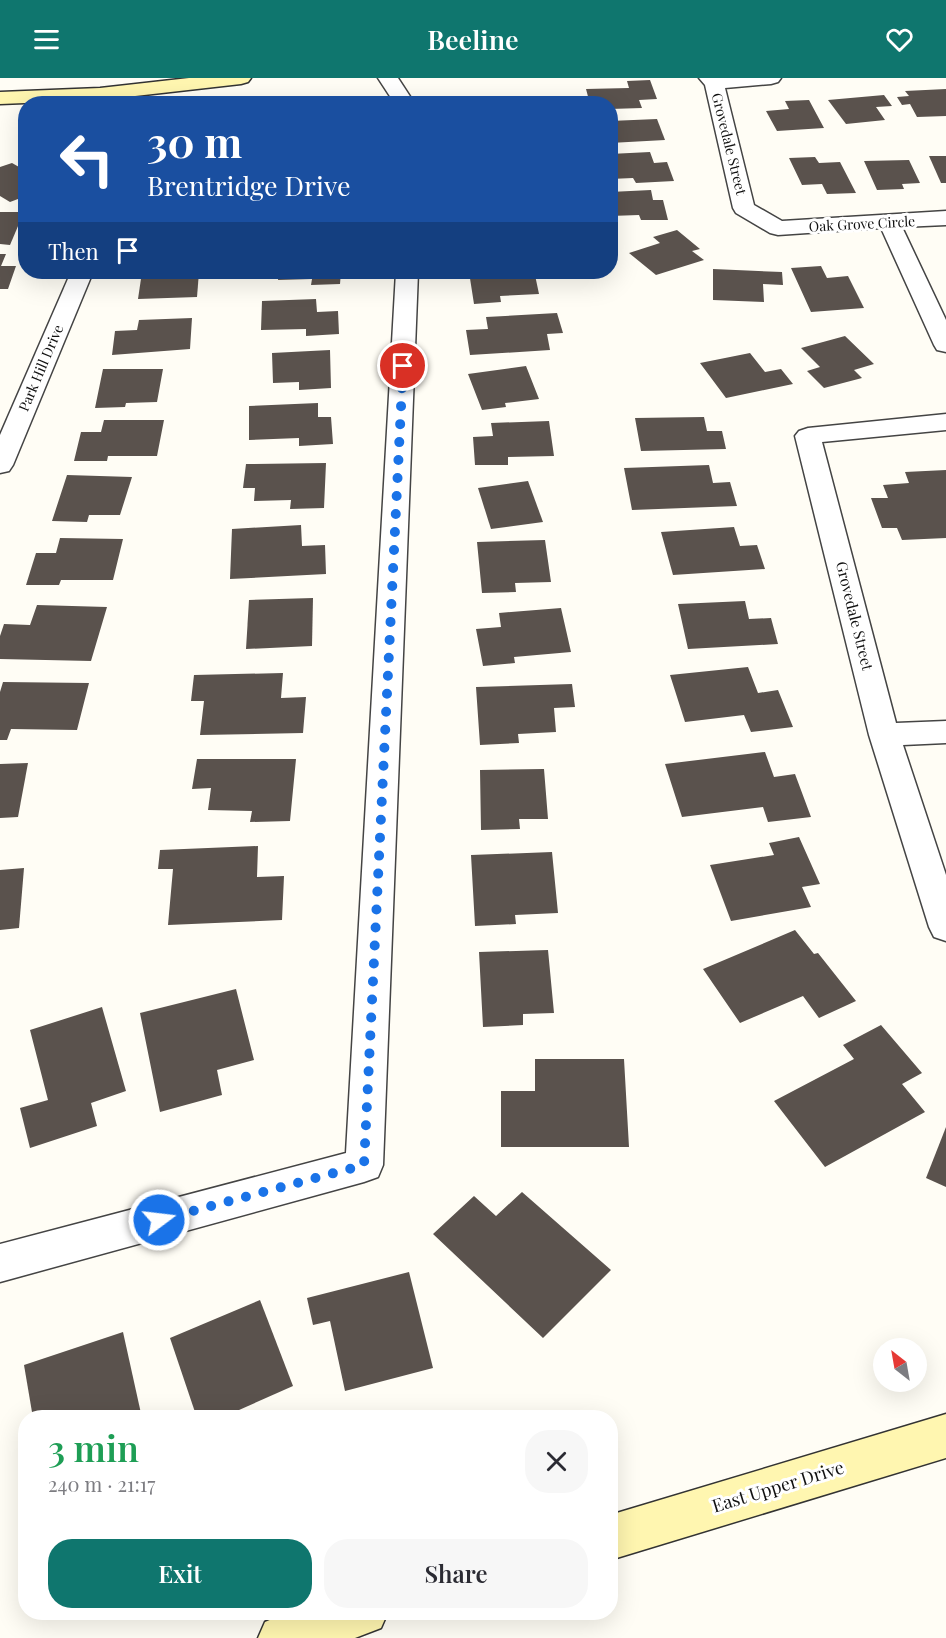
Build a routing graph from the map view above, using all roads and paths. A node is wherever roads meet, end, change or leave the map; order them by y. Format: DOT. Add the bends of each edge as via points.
graph roads {
  1 [pos="241,78"];
  2 [pos="388,78"];
  3 [pos="771,78"];
  4 [pos="712,81"];
  5 [pos="50,96"];
  6 [pos="400,96"];
  7 [pos="18,97"];
  8 [pos="0,98"];
  9 [pos="946,218"];
  10 [pos="889,223"];
  11 [pos="778,228"];
  12 [pos="79,279"];
  13 [pos="407,279"];
  14 [pos="946,345"];
  15 [pos="946,423"];
  16 [pos="0,465"];
  17 [pos="946,732"];
  18 [pos="884,735"];
  19 [pos="946,927"];
  20 [pos="0,1263"];
  21 [pos="946,1436"];
  22 [pos="618,1536"];
  23 [pos="339,1620"];
  24 [pos="281,1638"];
  1 -- 5 [label="street"];
  2 -- 6 [label="street"];
  3 -- 4 [label="street"];
  4 -- 11 [label="street, Grovedale Street" via="744,208"];
  7 -- 8 [label="street"];
  9 -- 10 [label="street, Oak Grove Circle"];
  10 -- 11 [label="street, Oak Grove Circle"];
  10 -- 14 [label="street"];
  12 -- 16 [label="street, Park Hill Drive"];
  13 -- 20 [label="street" via="364,1165"];
  15 -- 18 [label="street, Grovedale Street" via="808,436"];
  17 -- 18 [label="street"];
  18 -- 19 [label="street, Grovedale Street"];
  21 -- 22 [label="street, East Upper Drive"];
  23 -- 24 [label="street"];
}
